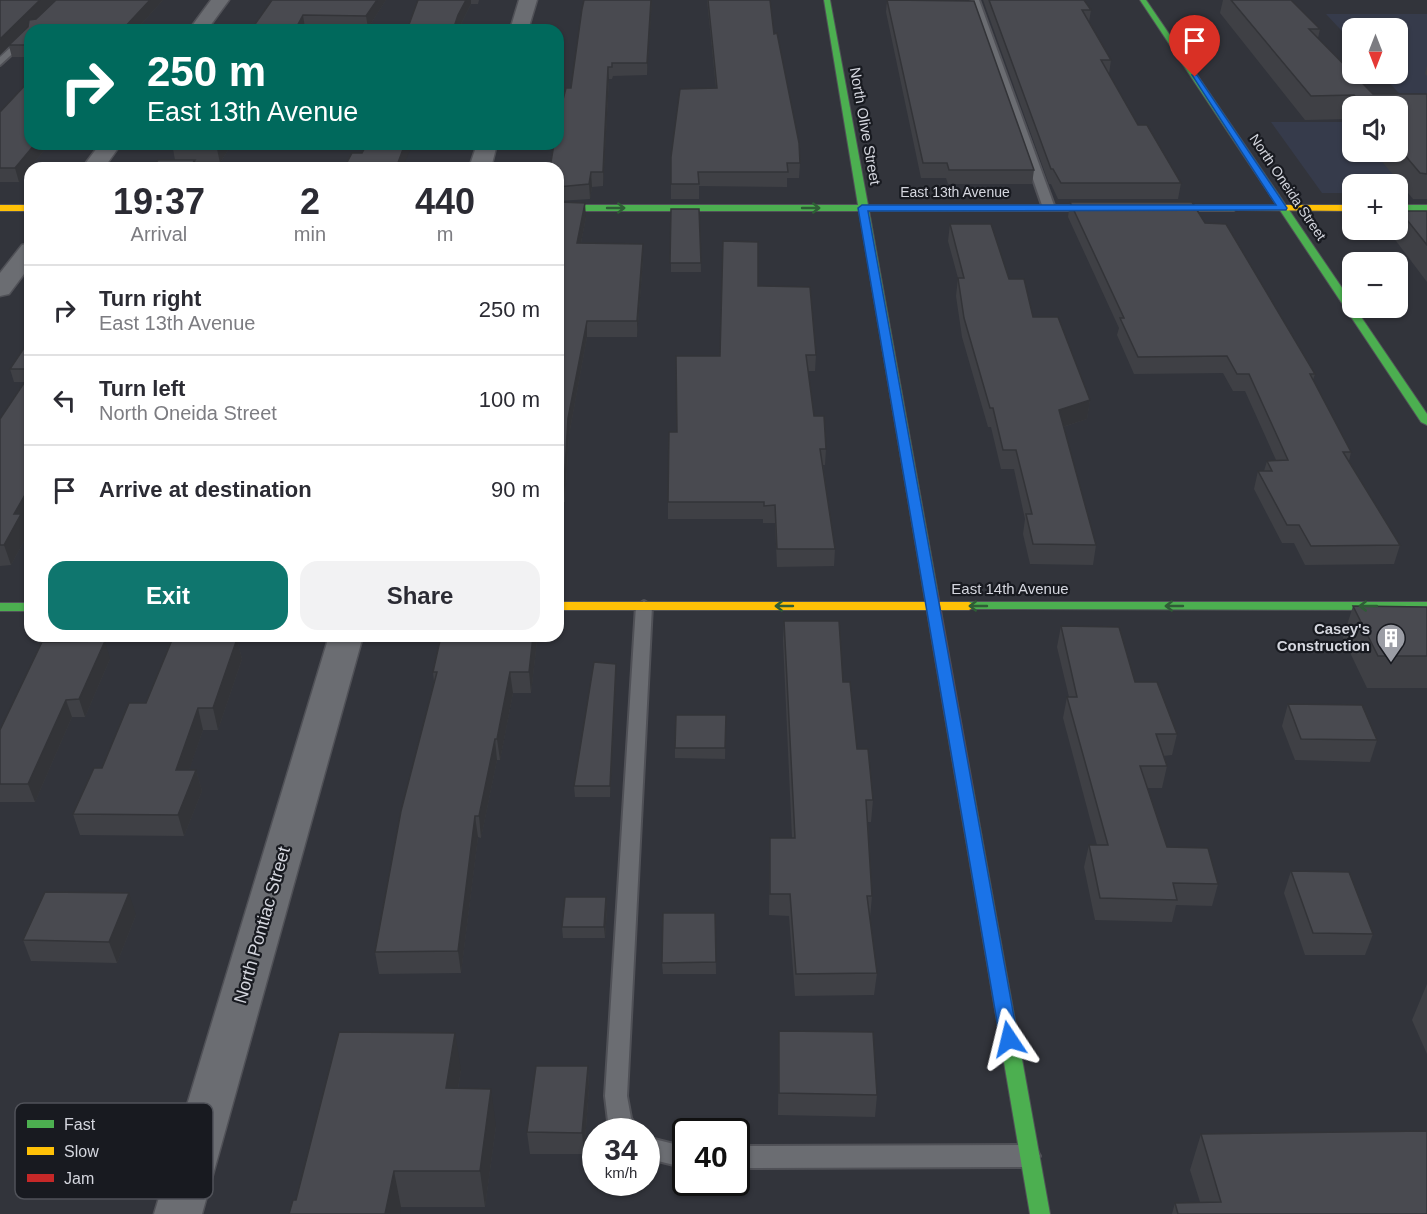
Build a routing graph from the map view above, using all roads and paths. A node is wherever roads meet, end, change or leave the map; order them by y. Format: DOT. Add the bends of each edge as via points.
graph roads {
  1 [pos="220,0"];
  2 [pos="528,0"];
  3 [pos="827,0"];
  4 [pos="975,0"];
  5 [pos="1143,0"];
  6 [pos="202,24"];
  7 [pos="521,24"];
  8 [pos="24,38"];
  9 [pos="0,62"];
  10 [pos="0,208"];
  11 [pos="24,208"];
  12 [pos="564,208"];
  13 [pos="862,208"];
  14 [pos="1049,208"];
  15 [pos="1282,208"];
  16 [pos="1342,208"];
  17 [pos="1408,208"];
  18 [pos="1427,208"];
  19 [pos="24,258"];
  20 [pos="0,289"];
  21 [pos="1427,422"];
  22 [pos="564,606"];
  23 [pos="644,606"];
  24 [pos="934,606"];
  25 [pos="1427,606"];
  26 [pos="0,607"];
  27 [pos="24,607"];
  28 [pos="344,642"];
  29 [pos="210,1103"];
  30 [pos="619,1118"];
  31 [pos="1029,1156"];
  32 [pos="750,1157"];
  33 [pos="182,1199"];
  34 [pos="178,1214"];
  35 [pos="1040,1214"];
  1 -- 6 [label="street"];
  2 -- 7 [label="street"];
  3 -- 13 [label="street, North Olive Street"];
  4 -- 14 [label="lane"];
  5 -- 15 [label="street, North Oneida Street"];
  8 -- 9 [label="lane"];
  10 -- 11 [label="street"];
  12 -- 13 [label="street, East 13th Avenue, one-way"];
  13 -- 14 [label="street, East 13th Avenue"];
  13 -- 24 [label="street, North Olive Street"];
  14 -- 15 [label="street, East 13th Avenue"];
  15 -- 16 [label="street, East 13th Avenue"];
  15 -- 21 [label="street, North Oneida Street"];
  17 -- 18 [label="street"];
  19 -- 20 [label="street"];
  22 -- 23 [label="street, East 14th Avenue"];
  24 -- 23 [label="street, East 14th Avenue, one-way"];
  23 -- 30 [label="lane" via="616,1096"];
  25 -- 24 [label="street, East 14th Avenue, one-way"];
  24 -- 31 [label="street, North Olive Street"];
  26 -- 27 [label="street"];
  28 -- 29 [label="street, North Pontiac Street"];
  31 -- 32 [label="lane"];
  31 -- 35 [label="street, North Olive Street"];
  33 -- 34 [label="street, North Pontiac Street"];
}
